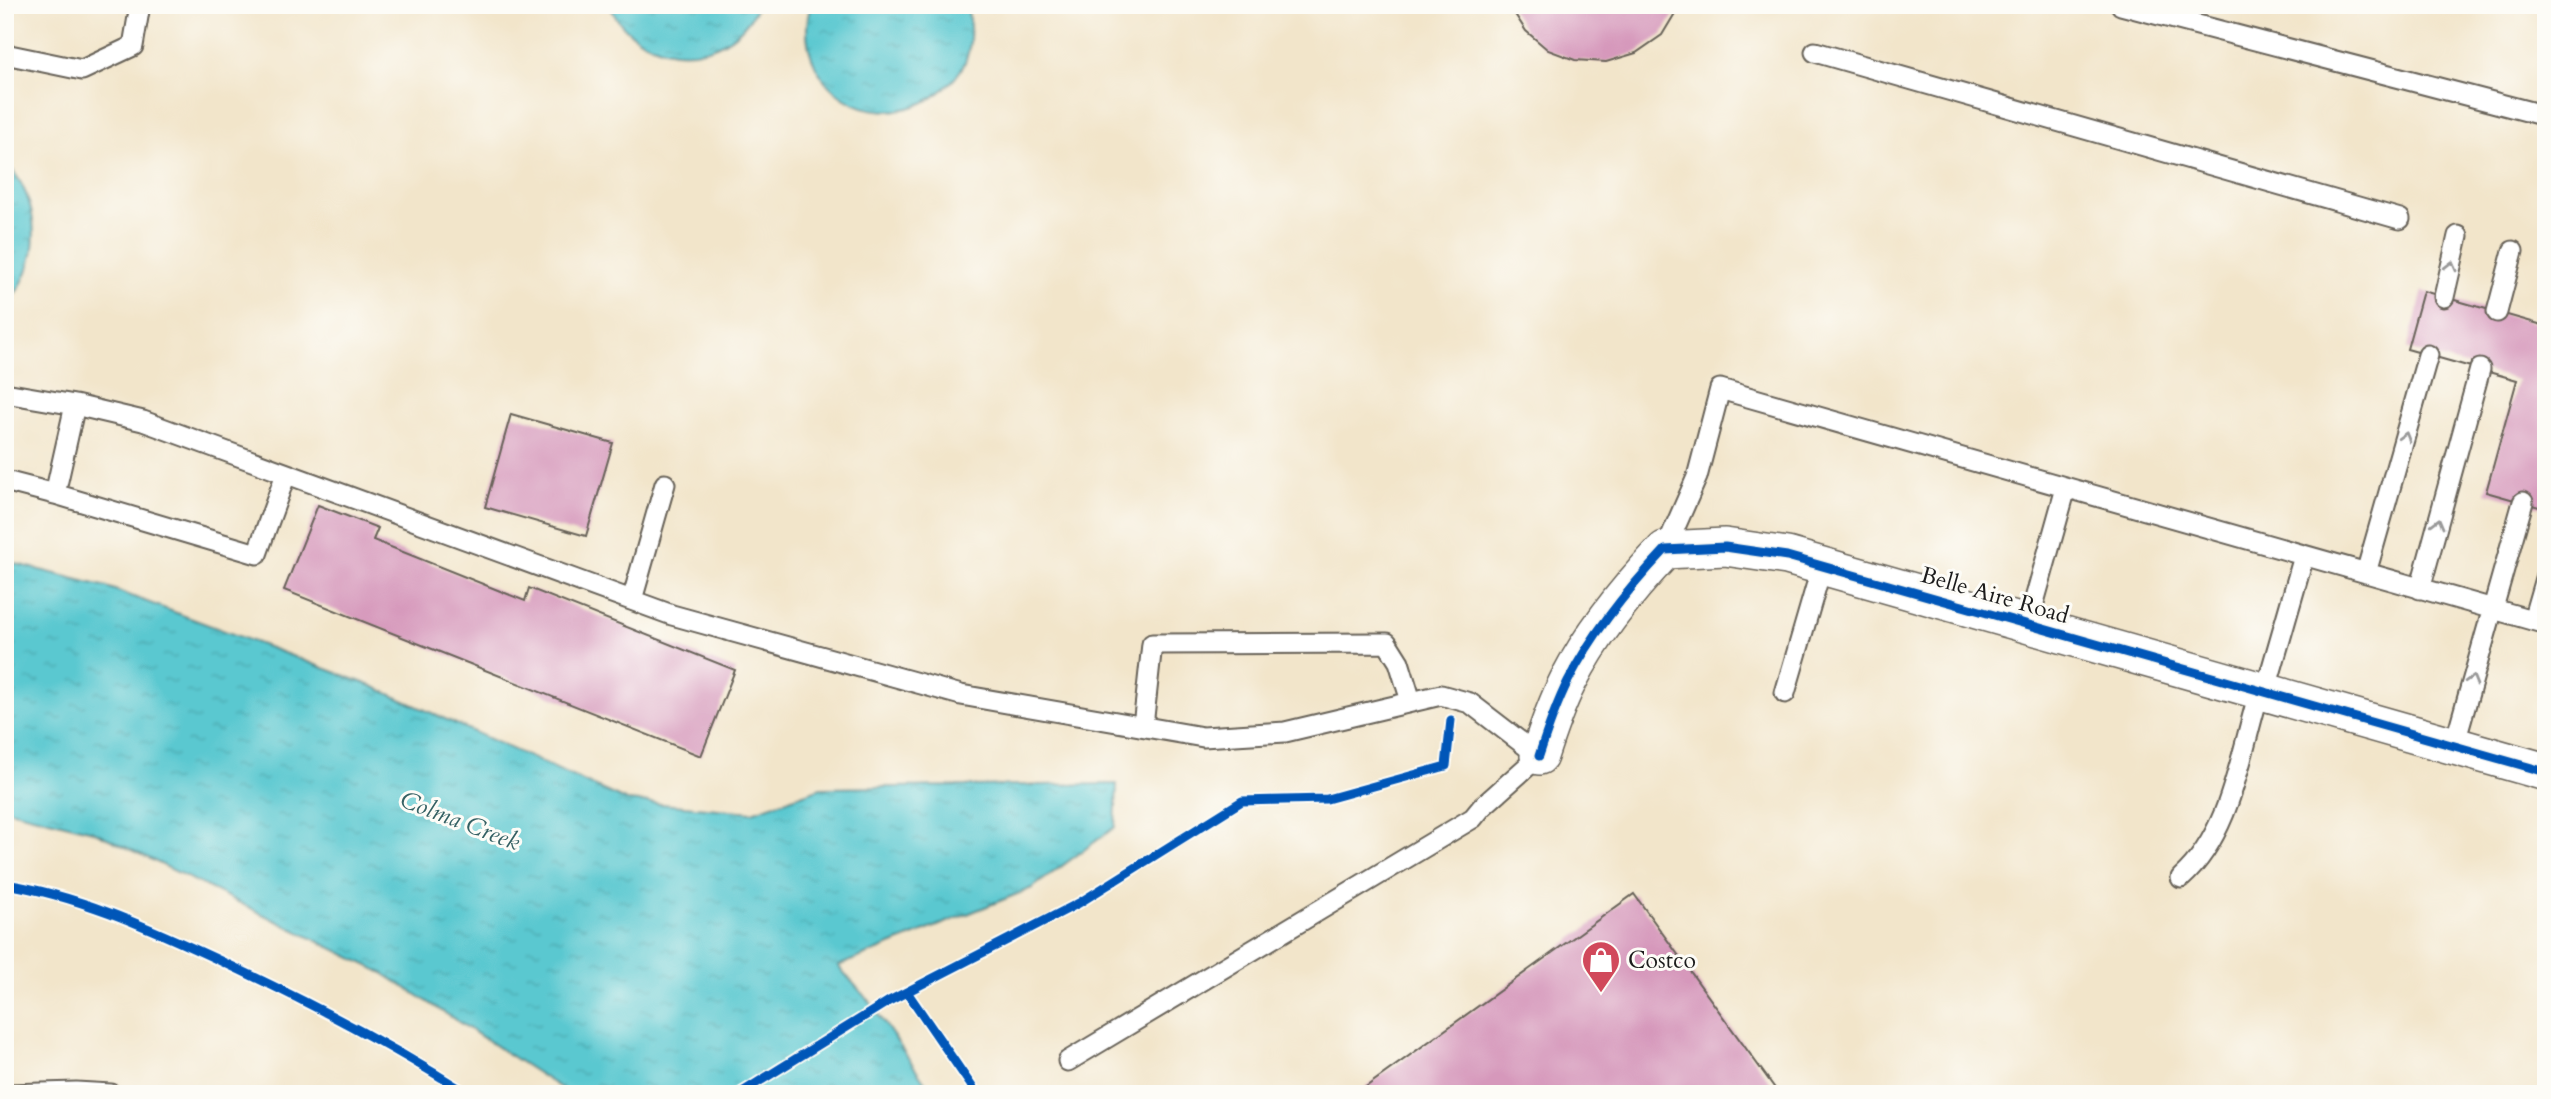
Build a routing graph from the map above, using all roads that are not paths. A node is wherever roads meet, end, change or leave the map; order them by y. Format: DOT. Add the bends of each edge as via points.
graph roads {
  1 [pos="139,5"];
  2 [pos="2121,5"];
  3 [pos="1815,52"];
  4 [pos="5,54"];
  5 [pos="2546,116"];
  6 [pos="2400,219"];
  7 [pos="2458,236"];
  8 [pos="2513,251"];
  9 [pos="2444,297"];
  10 [pos="2497,312"];
  11 [pos="2428,355"];
  12 [pos="2480,369"];
  13 [pos="5,393"];
  14 [pos="75,405"];
  15 [pos="286,474"];
  16 [pos="5,481"];
  17 [pos="665,484"];
  18 [pos="2066,488"];
  19 [pos="55,494"];
  20 [pos="2523,502"];
  21 [pos="1665,550"];
  22 [pos="2304,556"];
  23 [pos="1822,566"];
  24 [pos="2366,573"];
  25 [pos="2546,575"];
  26 [pos="2420,589"];
  27 [pos="632,600"];
  28 [pos="2493,609"];
  29 [pos="2539,622"];
  30 [pos="2028,624"];
  31 [pos="2261,691"];
  32 [pos="1785,693"];
  33 [pos="1411,701"];
  34 [pos="1143,726"];
  35 [pos="2454,746"];
  36 [pos="1539,756"];
  37 [pos="2546,772"];
  38 [pos="2181,878"];
  39 [pos="1068,1061"];
  40 [pos="8,1094"];
  41 [pos="111,1094"];
  1 -- 4 [label="lane" via="133,46 82,70"];
  2 -- 5 [label="lane"];
  3 -- 6 [label="lane"];
  9 -- 7 [label="lane, one-way"];
  8 -- 10 [label="lane"];
  24 -- 11 [label="lane, one-way"];
  26 -- 12 [label="lane, one-way"];
  13 -- 14 [label="lane"];
  14 -- 15 [label="lane" via="143,421"];
  14 -- 19 [label="lane"];
  15 -- 19 [label="lane" via="257,554"];
  15 -- 27 [label="lane"];
  16 -- 19 [label="lane"];
  17 -- 27 [label="lane"];
  18 -- 21 [label="lane" via="1720,389 1697,477"];
  18 -- 22 [label="lane"];
  18 -- 30 [label="lane"];
  20 -- 28 [label="lane"];
  21 -- 23 [label="street, Belle Aire Road" via="1758,550"];
  21 -- 36 [label="street" via="1589,645 1552,716"];
  22 -- 24 [label="lane"];
  22 -- 31 [label="lane"];
  23 -- 30 [label="street, Belle Aire Road"];
  23 -- 32 [label="lane"];
  24 -- 26 [label="lane"];
  25 -- 29 [label="lane"];
  26 -- 28 [label="lane"];
  27 -- 34 [label="lane" via="961,695"];
  28 -- 29 [label="lane"];
  35 -- 28 [label="lane, one-way"];
  30 -- 31 [label="street, Belle Aire Road"];
  31 -- 35 [label="street, Belle Aire Road"];
  31 -- 38 [label="lane" via="2217,834"];
  33 -- 34 [label="lane" via="1286,732 1203,737"];
  33 -- 34 [label="lane" via="1399,662 1387,643 1153,644"];
  33 -- 36 [label="lane" via="1441,695 1470,703"];
  35 -- 37 [label="street, Belle Aire Road"];
  36 -- 39 [label="lane" via="1473,818"];
  40 -- 41 [label="lane"];
}
